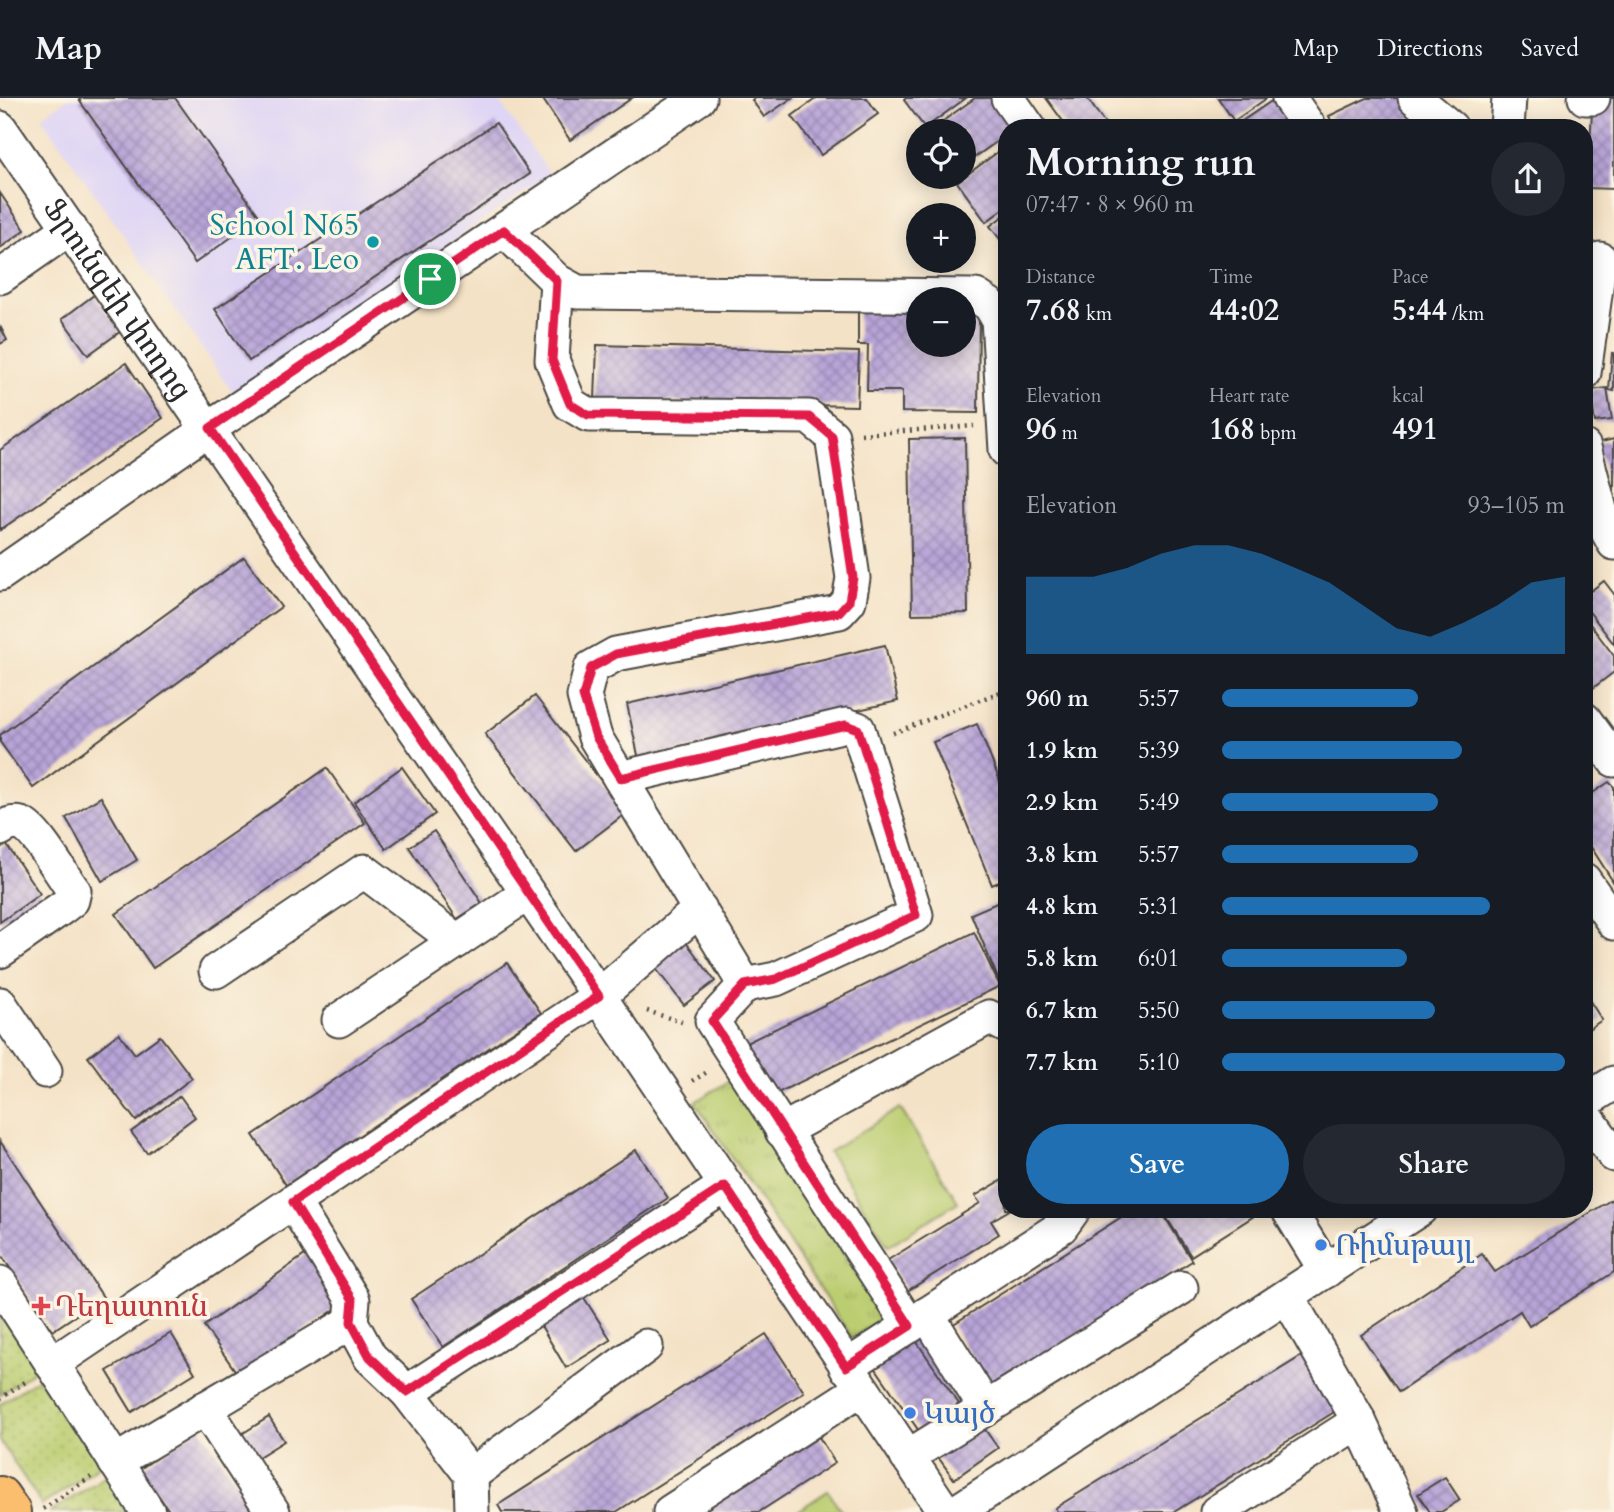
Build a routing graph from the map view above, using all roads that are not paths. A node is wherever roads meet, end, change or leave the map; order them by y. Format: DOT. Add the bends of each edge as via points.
graph roads {
  1 [pos="699,98"];
  2 [pos="1009,98"];
  3 [pos="1289,98"];
  4 [pos="1415,98"];
  5 [pos="1509,98"];
  6 [pos="1585,98"];
  7 [pos="1593,99"];
  8 [pos="1023,119"];
  9 [pos="1304,119"];
  10 [pos="1440,119"];
  11 [pos="1508,119"];
  12 [pos="0,128"];
  13 [pos="70,228"];
  14 [pos="504,230"];
  15 [pos="1599,258"];
  16 [pos="0,276"];
  17 [pos="557,281"];
  18 [pos="1593,304"];
  19 [pos="998,319"];
  20 [pos="210,428"];
  21 [pos="1593,482"];
  22 [pos="1614,543"];
  23 [pos="0,574"];
  24 [pos="1593,731"];
  25 [pos="1593,758"];
  26 [pos="1614,760"];
  27 [pos="1614,770"];
  28 [pos="621,778"];
  29 [pos="0,829"];
  30 [pos="1593,893"];
  31 [pos="527,894"];
  32 [pos="700,909"];
  33 [pos="1614,923"];
  34 [pos="457,941"];
  35 [pos="0,951"];
  36 [pos="216,971"];
  37 [pos="745,985"];
  38 [pos="599,996"];
  39 [pos="0,1004"];
  40 [pos="339,1020"];
  41 [pos="998,1022"];
  42 [pos="45,1071"];
  43 [pos="1614,1083"];
  44 [pos="1593,1096"];
  45 [pos="1593,1126"];
  46 [pos="782,1132"];
  47 [pos="1614,1155"];
  48 [pos="725,1186"];
  49 [pos="293,1202"];
  50 [pos="1068,1218"];
  51 [pos="1294,1218"];
  52 [pos="1406,1218"];
  53 [pos="1326,1271"];
  54 [pos="0,1283"];
  55 [pos="1181,1288"];
  56 [pos="1287,1296"];
  57 [pos="918,1320"];
  58 [pos="351,1322"];
  59 [pos="646,1346"];
  60 [pos="52,1364"];
  61 [pos="854,1378"];
  62 [pos="407,1392"];
  63 [pos="205,1408"];
  64 [pos="986,1409"];
  65 [pos="1359,1420"];
  66 [pos="907,1457"];
  67 [pos="116,1462"];
  68 [pos="471,1475"];
  69 [pos="0,1496"];
  70 [pos="11,1512"];
  71 [pos="148,1512"];
  72 [pos="272,1512"];
  73 [pos="472,1512"];
  74 [pos="670,1512"];
  75 [pos="945,1512"];
  76 [pos="956,1512"];
  77 [pos="1217,1512"];
  78 [pos="1401,1512"];
  1 -- 14 [label="street"];
  2 -- 8 [label="street"];
  3 -- 9 [label="street"];
  4 -- 10 [label="street"];
  5 -- 11 [label="street"];
  6 -- 7 [label="street"];
  12 -- 13 [label="street, Ֆրունզեի փողոց"];
  13 -- 16 [label="street"];
  13 -- 20 [label="street, Ֆրունզեի փողոց"];
  14 -- 17 [label="street"];
  14 -- 20 [label="street"];
  15 -- 18 [label="street"];
  17 -- 19 [label="street" via="577,292 976,296"];
  17 -- 28 [label="street" via="552,360 570,404 588,415 809,417 832,436 853,578 849,601 839,612 616,654 591,668 583,696 596,737"];
  20 -- 23 [label="street"];
  20 -- 31 [label="street, Ֆրունզեի փողոց"];
  21 -- 22 [label="street" via="1604,525"];
  24 -- 26 [label="street"];
  25 -- 27 [label="street"];
  28 -- 32 [label="street"];
  28 -- 37 [label="street" via="846,725 858,729 916,915 776,979"];
  29 -- 35 [label="street" via="21,824 31,832 74,895"];
  30 -- 33 [label="street"];
  31 -- 34 [label="street"];
  31 -- 38 [label="street, Ֆրունզեի փողոց"];
  32 -- 37 [label="street"];
  32 -- 38 [label="street"];
  34 -- 36 [label="street" via="364,872"];
  34 -- 40 [label="street"];
  37 -- 46 [label="street" via="712,1021"];
  38 -- 48 [label="street, Ֆրունզեի փողոց"];
  38 -- 49 [label="street"];
  39 -- 42 [label="street"];
  41 -- 46 [label="street" via="989,1017"];
  43 -- 44 [label="street"];
  45 -- 47 [label="street"];
  46 -- 57 [label="street"];
  48 -- 61 [label="street, Ֆրունզեի փողոց"];
  48 -- 62 [label="street"];
  49 -- 58 [label="street" via="353,1300"];
  49 -- 60 [label="street"];
  50 -- 57 [label="street" via="1061,1227"];
  51 -- 53 [label="street"];
  52 -- 53 [label="street"];
  53 -- 56 [label="street"];
  54 -- 60 [label="street"];
  55 -- 64 [label="street"];
  56 -- 65 [label="street"];
  56 -- 76 [label="street"];
  57 -- 61 [label="street"];
  57 -- 64 [label="street"];
  58 -- 62 [label="street" via="370,1357"];
  58 -- 63 [label="street"];
  59 -- 68 [label="street"];
  60 -- 67 [label="street"];
  61 -- 66 [label="street, Ֆրունզեի փողոց"];
  61 -- 74 [label="street"];
  62 -- 68 [label="street"];
  63 -- 67 [label="street"];
  63 -- 72 [label="street"];
  64 -- 66 [label="street"];
  65 -- 77 [label="street"];
  65 -- 78 [label="street"];
  66 -- 75 [label="street, Ֆրունզեի փողոց"];
  67 -- 71 [label="street"];
  68 -- 73 [label="street"];
  69 -- 70 [label="main road"];
}
